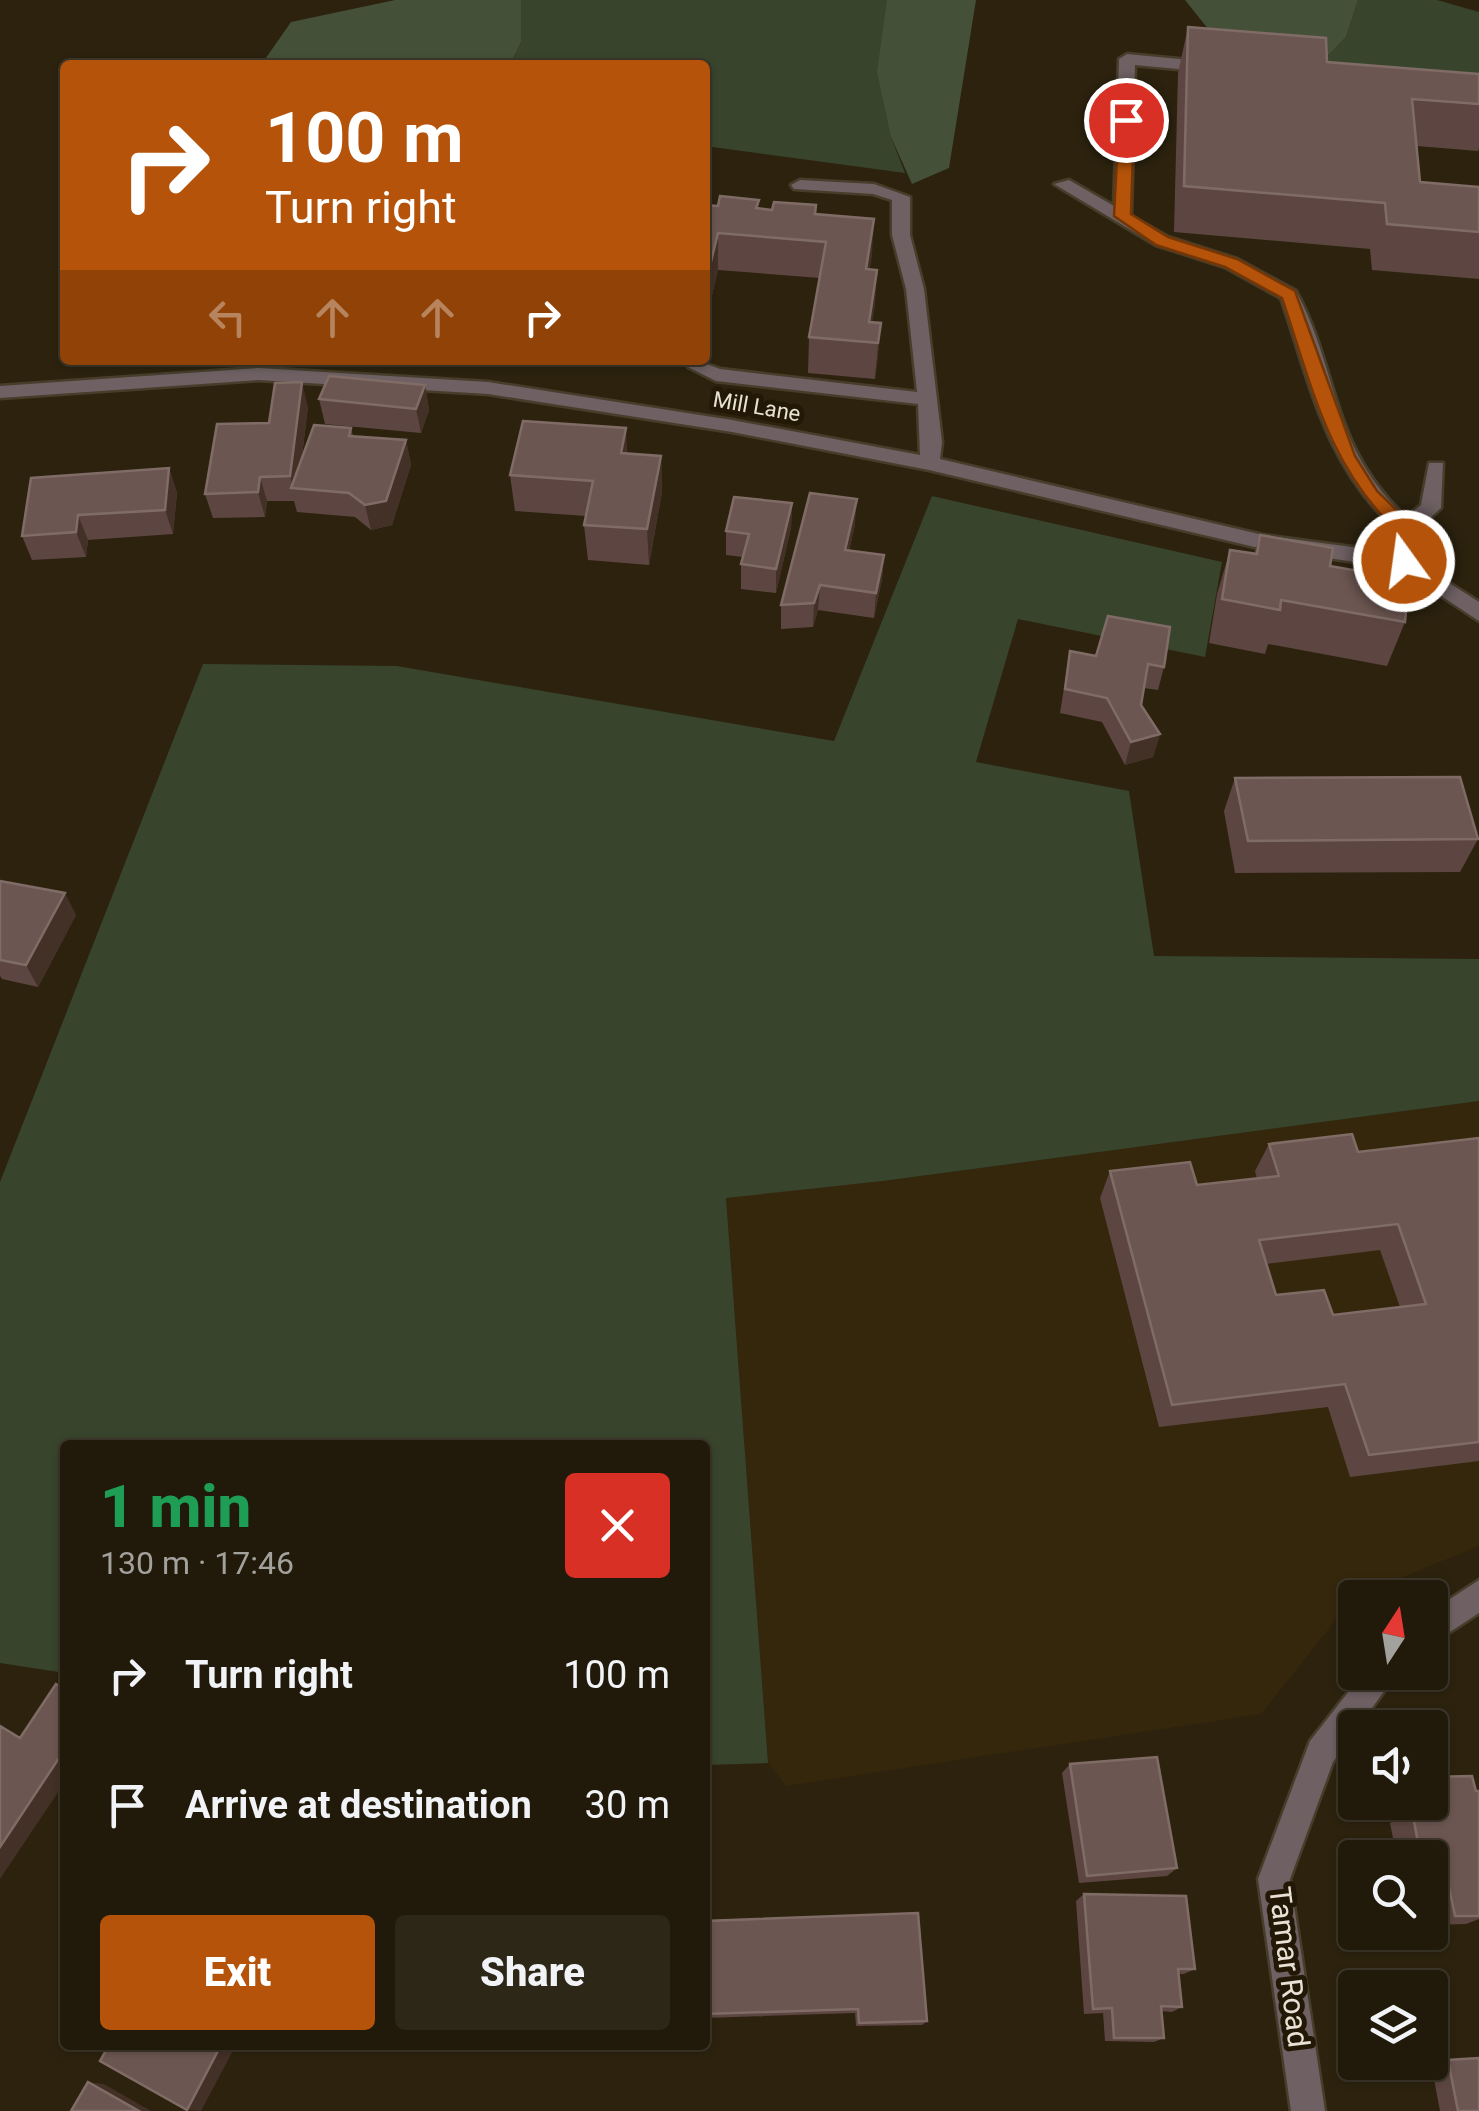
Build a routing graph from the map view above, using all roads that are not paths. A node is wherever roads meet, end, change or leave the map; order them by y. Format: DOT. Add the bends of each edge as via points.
graph roads {
  1 [pos="1224,68"];
  2 [pos="1063,184"];
  3 [pos="800,185"];
  4 [pos="1122,216"];
  5 [pos="698,368"];
  6 [pos="0,392"];
  7 [pos="926,399"];
  8 [pos="929,464"];
  9 [pos="1436,468"];
  10 [pos="1406,528"];
  11 [pos="1404,561"];
  12 [pos="1479,613"];
  13 [pos="1479,1595"];
  14 [pos="1448,1617"];
  15 [pos="1369,1690"];
  16 [pos="1308,2111"];
  1 -- 4 [label="street" via="1126,59"];
  2 -- 4 [label="street"];
  3 -- 7 [label="street" via="874,189 901,198"];
  4 -- 10 [label="street" via="1162,241 1231,263 1289,295 1346,457 1371,496"];
  5 -- 7 [label="street"];
  6 -- 8 [label="street, Mill Lane" via="258,374 488,388"];
  7 -- 8 [label="street"];
  8 -- 11 [label="street, Mill Lane" via="1262,542"];
  9 -- 10 [label="street" via="1431,508"];
  10 -- 11 [label="street"];
  11 -- 12 [label="street, Mill Lane"];
  13 -- 14 [label="street"];
  15 -- 16 [label="street, Tamar Road" via="1322,1752 1274,1879"];
}
